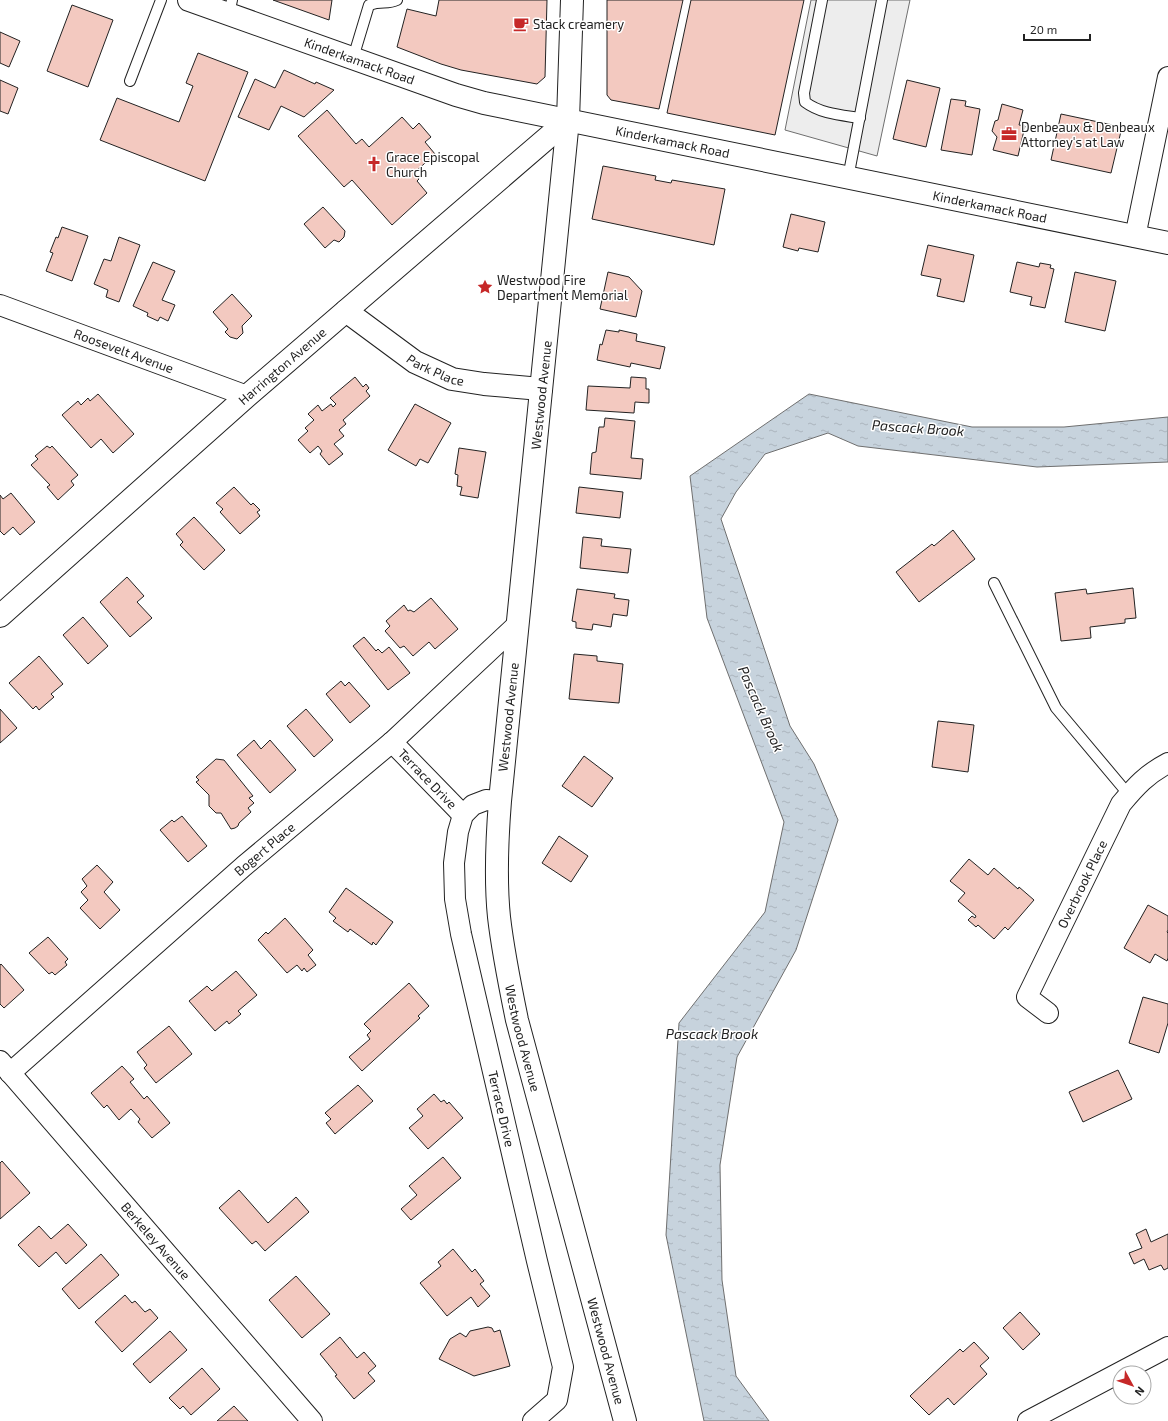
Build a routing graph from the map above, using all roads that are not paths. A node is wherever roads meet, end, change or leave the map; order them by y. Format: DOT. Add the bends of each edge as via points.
graph roads {
  1 [pos="161,0"];
  2 [pos="189,0"];
  3 [pos="397,0"];
  4 [pos="572,0"];
  5 [pos="822,0"];
  6 [pos="882,0"];
  7 [pos="368,3"];
  8 [pos="230,7"];
  9 [pos="353,58"];
  10 [pos="1168,77"];
  11 [pos="130,81"];
  12 [pos="860,118"];
  13 [pos="568,120"];
  14 [pos="848,178"];
  15 [pos="1135,237"];
  16 [pos="1168,244"];
  17 [pos="0,305"];
  18 [pos="346,311"];
  19 [pos="541,389"];
  20 [pos="247,396"];
  21 [pos="994,583"];
  22 [pos="0,616"];
  23 [pos="517,625"];
  24 [pos="392,742"];
  25 [pos="1168,763"];
  26 [pos="1129,795"];
  27 [pos="500,800"];
  28 [pos="463,815"];
  29 [pos="1048,1013"];
  30 [pos="5,1067"];
  31 [pos="1168,1347"];
  32 [pos="312,1421"];
  33 [pos="533,1421"];
  34 [pos="625,1421"];
  35 [pos="1028,1421"];
  1 -- 11 [label="lane"];
  2 -- 8 [label="street, Kinderkamack Road"];
  3 -- 7 [label="lane" via="377,0"];
  4 -- 13 [label="street, Westwood Avenue"];
  5 -- 12 [label="lane" via="804,93 805,102 812,108 824,112"];
  6 -- 12 [label="lane"];
  7 -- 9 [label="lane"];
  8 -- 9 [label="street, Kinderkamack Road"];
  9 -- 13 [label="street, Kinderkamack Road" via="456,95"];
  10 -- 15 [label="street"];
  12 -- 14 [label="lane"];
  13 -- 14 [label="street, Kinderkamack Road"];
  13 -- 18 [label="street, Harrington Avenue"];
  13 -- 19 [label="street, Westwood Avenue"];
  14 -- 15 [label="street, Kinderkamack Road"];
  15 -- 16 [label="street, Kinderkamack Road"];
  17 -- 20 [label="street, Roosevelt Avenue"];
  18 -- 19 [label="street, Park Place" via="415,362 452,379"];
  18 -- 20 [label="street, Harrington Avenue"];
  19 -- 23 [label="street, Westwood Avenue"];
  20 -- 22 [label="street, Harrington Avenue"];
  21 -- 26 [label="lane" via="1056,708"];
  23 -- 24 [label="street, Bogert Place"];
  23 -- 27 [label="street, Westwood Avenue"];
  24 -- 28 [label="street, Terrace Drive"];
  24 -- 30 [label="street, Bogert Place"];
  25 -- 26 [label="street, Overbrook Place" via="1154,770"];
  26 -- 29 [label="street, Overbrook Place" via="1121,804 1026,997"];
  27 -- 28 [label="street, Terrace Drive" via="486,800 473,805"];
  27 -- 34 [label="street, Westwood Avenue" via="496,853 499,916 506,969 517,1020"];
  28 -- 33 [label="street, Terrace Drive" via="454,863 455,899 563,1367 557,1400"];
  30 -- 32 [label="street, Berkeley Avenue"];
  31 -- 35 [label="street"];
}
